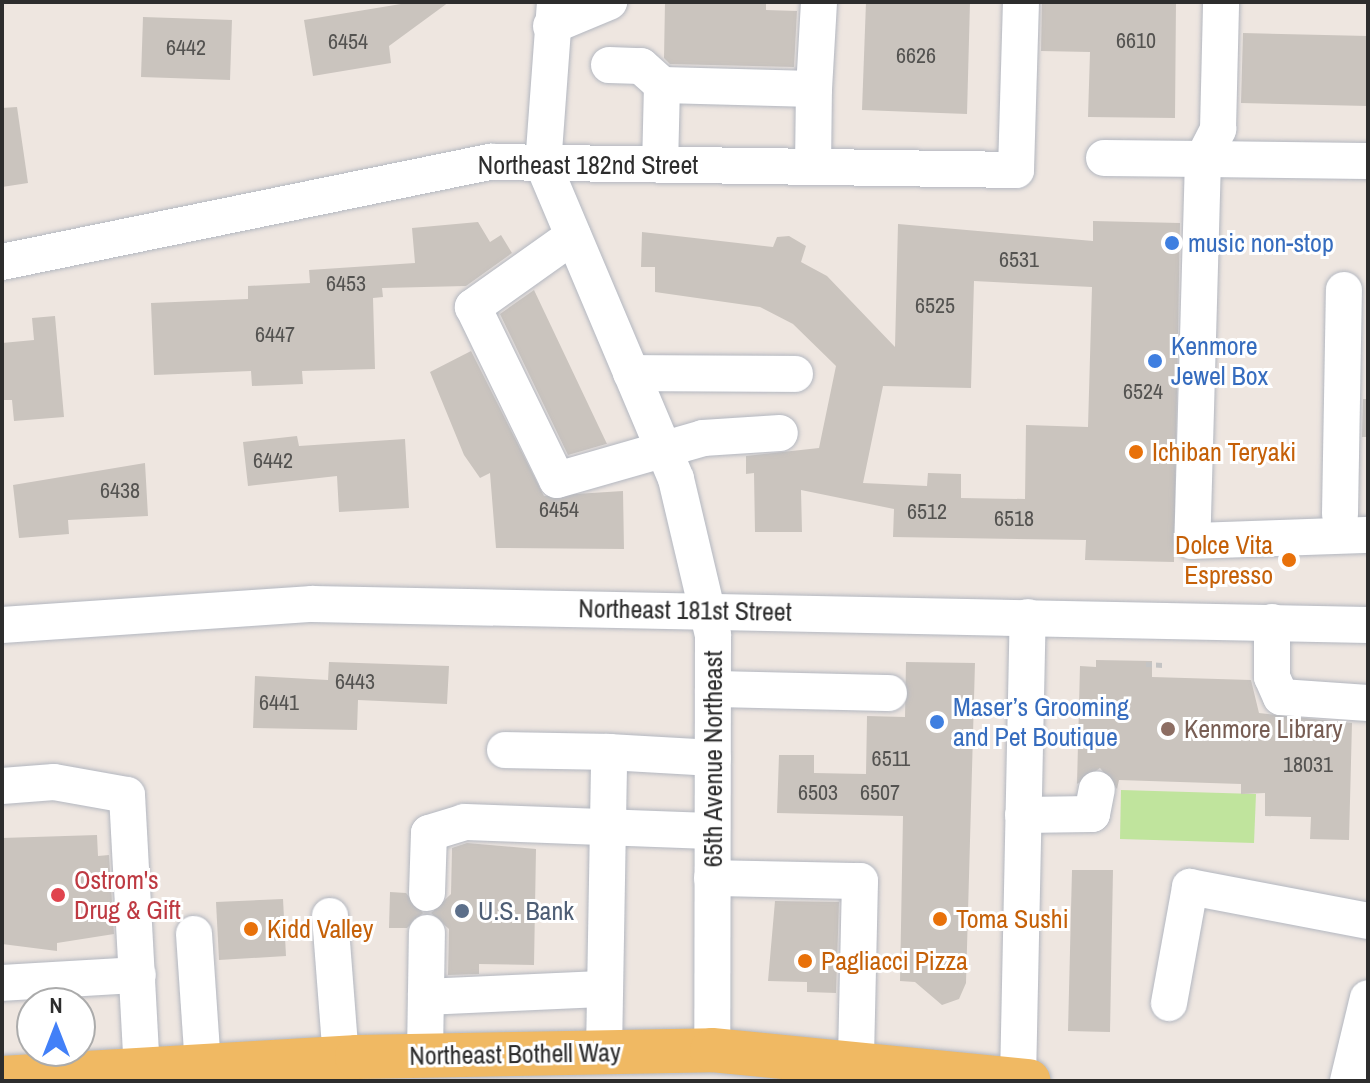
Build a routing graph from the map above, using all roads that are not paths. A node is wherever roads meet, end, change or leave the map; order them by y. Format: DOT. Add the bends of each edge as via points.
graph roads {
  1 [pos="609,2"];
  2 [pos="819,2"];
  3 [pos="1021,2"];
  4 [pos="1221,2"];
  5 [pos="553,14"];
  6 [pos="609,65"];
  7 [pos="662,85"];
  8 [pos="814,89"];
  9 [pos="1104,158"];
  10 [pos="1203,159"];
  11 [pos="1368,161"];
  12 [pos="543,164"];
  13 [pos="660,165"];
  14 [pos="813,167"];
  15 [pos="573,236"];
  16 [pos="2,262"];
  17 [pos="1344,290"];
  18 [pos="631,373"];
  19 [pos="795,374"];
  20 [pos="780,433"];
  21 [pos="665,452"];
  22 [pos="1354,525"];
  23 [pos="707,610"];
  24 [pos="1028,617"];
  25 [pos="1272,622"];
  26 [pos="2,625"];
  27 [pos="1368,625"];
  28 [pos="713,689"];
  29 [pos="889,693"];
  30 [pos="1368,703"];
  31 [pos="505,750"];
  32 [pos="609,752"];
  33 [pos="713,758"];
  34 [pos="2,786"];
  35 [pos="1097,789"];
  36 [pos="1023,815"];
  37 [pos="608,827"];
  38 [pos="712,831"];
  39 [pos="712,878"];
  40 [pos="427,893"];
  41 [pos="330,916"];
  42 [pos="1368,921"];
  43 [pos="427,933"];
  44 [pos="194,934"];
  45 [pos="138,975"];
  46 [pos="2,983"];
  47 [pos="605,989"];
  48 [pos="426,997"];
  49 [pos="1368,998"];
  50 [pos="1169,1003"];
  51 [pos="712,1050"];
  52 [pos="604,1052"];
  53 [pos="341,1058"];
  54 [pos="856,1060"];
  55 [pos="203,1066"];
  56 [pos="426,1068"];
  57 [pos="142,1070"];
  58 [pos="2,1078"];
  59 [pos="1023,1080"];
  60 [pos="1348,1081"];
  1 -- 5 [label="street"];
  2 -- 8 [label="street"];
  3 -- 14 [label="street, Northeast 182nd Street" via="1016,170"];
  4 -- 10 [label="street" via="1218,129"];
  5 -- 12 [label="street"];
  6 -- 7 [label="street" via="641,66"];
  7 -- 8 [label="street"];
  7 -- 13 [label="street"];
  8 -- 14 [label="street"];
  9 -- 10 [label="street"];
  10 -- 11 [label="street"];
  10 -- 22 [label="street" via="1192,541"];
  12 -- 13 [label="street, Northeast 182nd Street"];
  12 -- 15 [label="street, 65th Avenue Northeast"];
  12 -- 16 [label="street, Northeast 182nd Street" via="459,165"];
  13 -- 14 [label="street, Northeast 182nd Street"];
  15 -- 18 [label="street, 65th Avenue Northeast"];
  15 -- 21 [label="street" via="473,307 557,480"];
  17 -- 22 [label="street"];
  18 -- 19 [label="street"];
  18 -- 21 [label="street, 65th Avenue Northeast"];
  20 -- 21 [label="street" via="703,438"];
  21 -- 23 [label="street, 65th Avenue Northeast"];
  23 -- 24 [label="street, Northeast 181st Street"];
  23 -- 26 [label="street, Northeast 181st Street" via="312,604"];
  23 -- 28 [label="street, 65th Avenue Northeast"];
  24 -- 25 [label="street, Northeast 181st Street"];
  24 -- 36 [label="street"];
  25 -- 27 [label="street, Northeast 181st Street"];
  25 -- 30 [label="street" via="1272,677 1281,697"];
  28 -- 29 [label="street"];
  28 -- 33 [label="street, 65th Avenue Northeast"];
  31 -- 32 [label="street"];
  32 -- 33 [label="street"];
  32 -- 37 [label="street"];
  33 -- 38 [label="street, 65th Avenue Northeast"];
  34 -- 45 [label="street" via="54,782 127,795"];
  35 -- 36 [label="street" via="1092,814"];
  36 -- 59 [label="street"];
  37 -- 38 [label="street"];
  37 -- 40 [label="street" via="464,822 429,833"];
  37 -- 47 [label="street"];
  38 -- 39 [label="street, 65th Avenue Northeast"];
  39 -- 51 [label="street, 65th Avenue Northeast"];
  39 -- 54 [label="street" via="860,881"];
  41 -- 53 [label="street"];
  42 -- 50 [label="street" via="1190,887"];
  43 -- 48 [label="street"];
  44 -- 55 [label="street"];
  45 -- 46 [label="street"];
  45 -- 57 [label="street"];
  47 -- 48 [label="street"];
  47 -- 52 [label="street"];
  48 -- 56 [label="street"];
  49 -- 60 [label="street"];
  51 -- 52 [label="main road, Northeast Bothell Way"];
  51 -- 54 [label="main road, Northeast Bothell Way"];
  51 -- 56 [label="main road" via="657,1075"];
  52 -- 56 [label="main road, Northeast Bothell Way"];
  53 -- 55 [label="main road, Northeast Bothell Way"];
  53 -- 56 [label="main road, Northeast Bothell Way"];
  54 -- 59 [label="main road, Northeast Bothell Way"];
  55 -- 57 [label="main road, Northeast Bothell Way"];
  57 -- 58 [label="main road, Northeast Bothell Way"];
}
